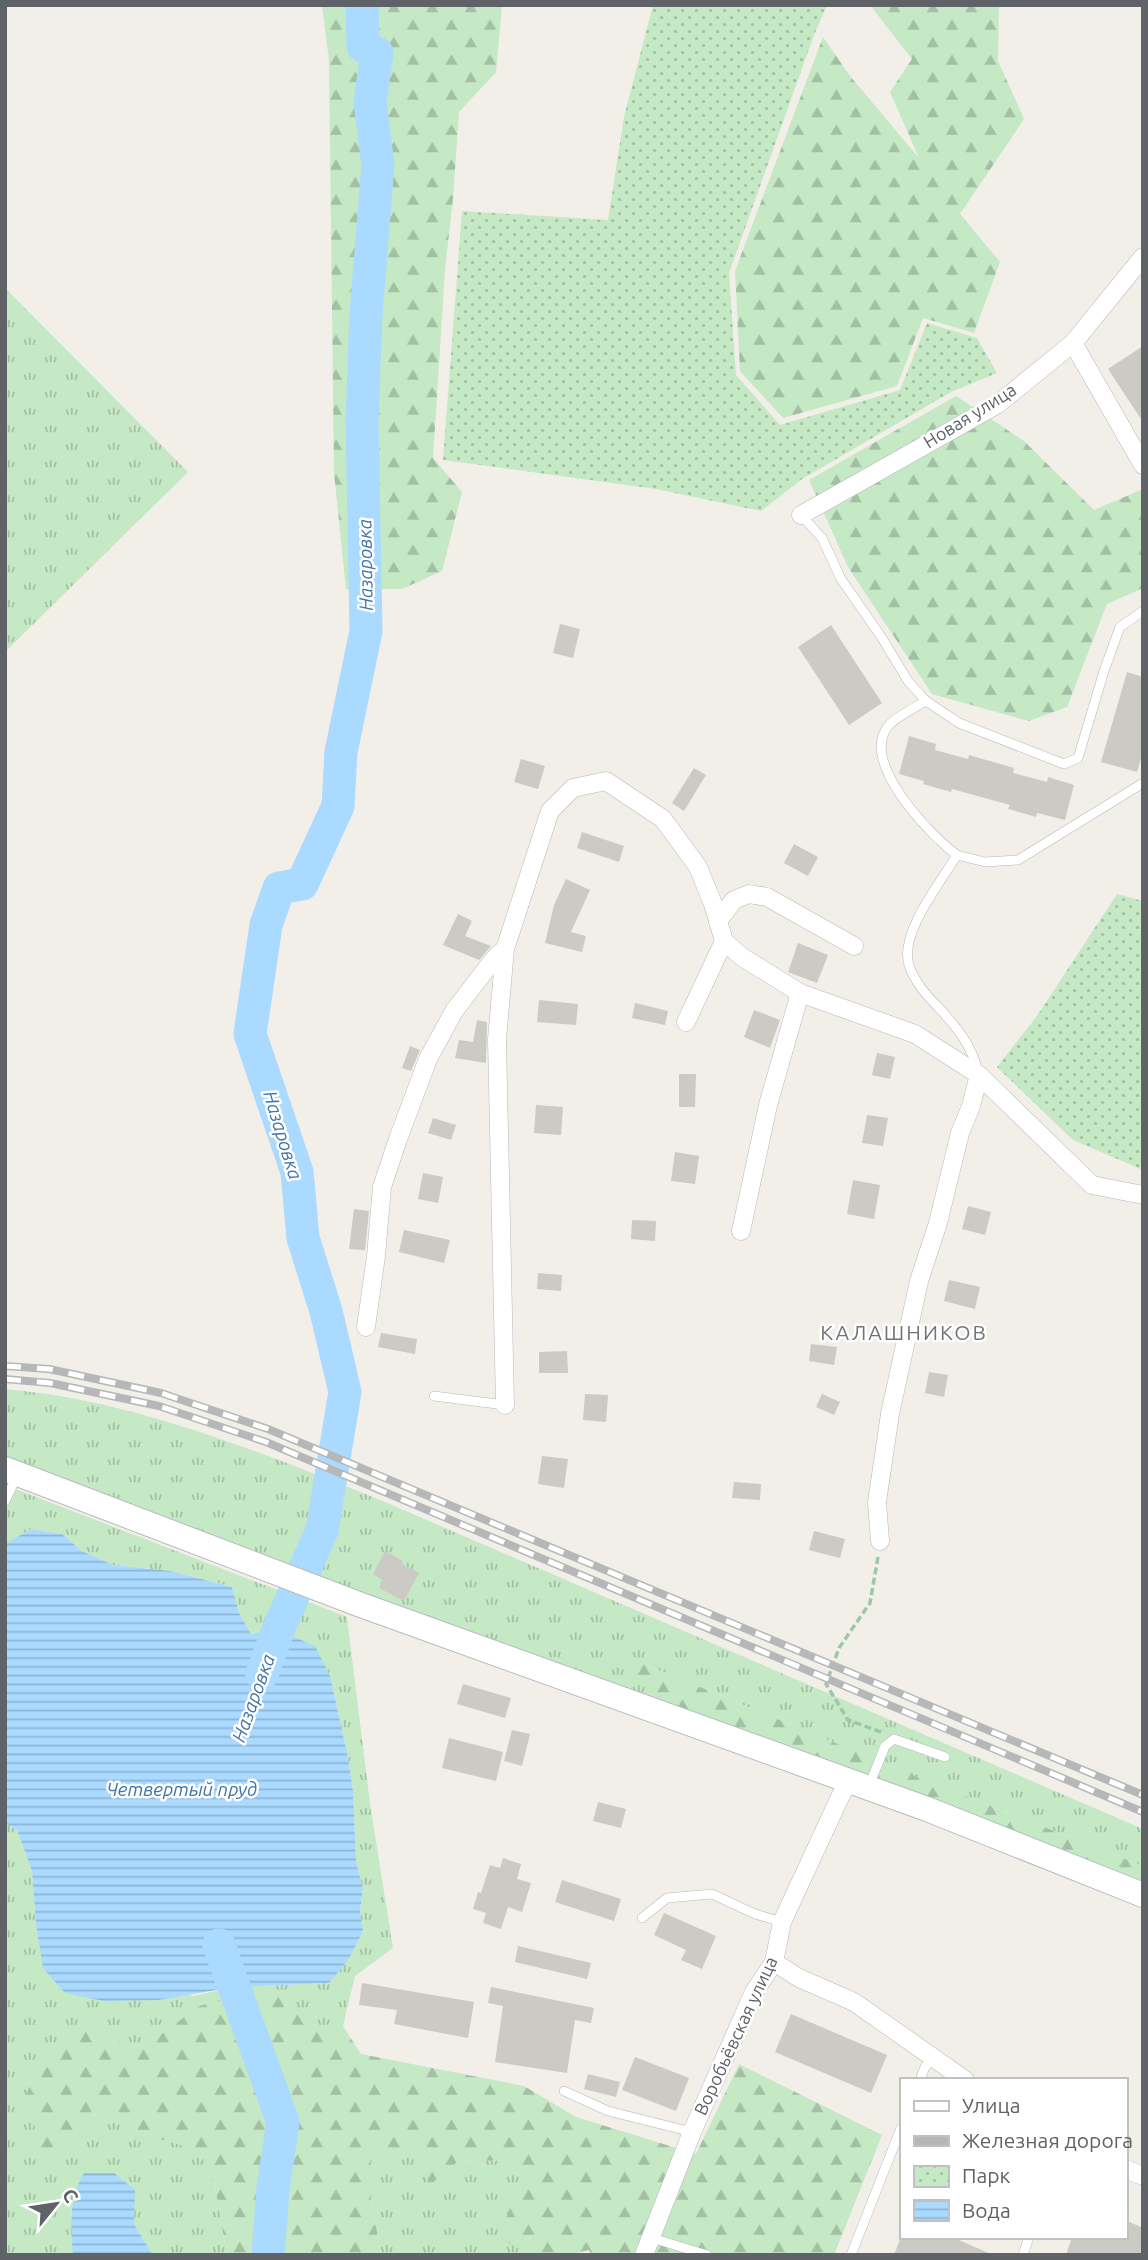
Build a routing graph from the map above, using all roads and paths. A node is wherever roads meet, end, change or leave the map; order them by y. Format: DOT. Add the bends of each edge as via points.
graph roads {
  1 [pos="1143,257"];
  2 [pos="1073,343"];
  3 [pos="1143,465"];
  4 [pos="801,514"];
  5 [pos="1143,611"];
  6 [pos="926,701"];
  7 [pos="1143,783"];
  8 [pos="957,855"];
  9 [pos="718,921"];
  10 [pos="723,941"];
  11 [pos="854,946"];
  12 [pos="505,949"];
  13 [pos="800,993"];
  14 [pos="686,1022"];
  15 [pos="979,1074"];
  16 [pos="1143,1195"];
  17 [pos="741,1231"];
  18 [pos="366,1327"];
  19 [pos="433,1396"];
  20 [pos="505,1405"];
  21 [pos="12,1472"];
  22 [pos="5,1501"];
  23 [pos="880,1541"];
  24 [pos="889,1741"];
  25 [pos="945,1757"];
  26 [pos="858,1784"];
  27 [pos="1143,1895"];
  28 [pos="642,1918"];
  29 [pos="782,1922"];
  30 [pos="774,1962"];
  31 [pos="932,2059"];
  32 [pos="921,2078"];
  33 [pos="962,2078"];
  34 [pos="564,2091"];
  35 [pos="900,2131"];
  36 [pos="692,2132"];
  37 [pos="652,2238"];
  38 [pos="644,2255"];
  39 [pos="707,2255"];
  40 [pos="851,2255"];
  1 -- 2 [label="street, Новая улица"];
  2 -- 3 [label="street"];
  2 -- 4 [label="street, Новая улица" via="998,404"];
  4 -- 6 [label="lane" via="822,538 841,579"];
  5 -- 6 [label="lane" via="1120,627 1078,758 1064,764 959,723"];
  6 -- 8 [label="lane" via="889,724 881,743 883,765 905,802"];
  7 -- 8 [label="lane" via="1018,860 985,862"];
  8 -- 15 [label="lane" via="919,916 909,942 908,964 920,987 960,1030 974,1053"];
  9 -- 10 [label="street"];
  9 -- 11 [label="street" via="734,900 749,894 767,897"];
  9 -- 12 [label="street" via="698,867 663,819 606,781 573,788 550,811"];
  10 -- 13 [label="street"];
  10 -- 14 [label="street"];
  12 -- 18 [label="street" via="454,1011 428,1059 398,1139 382,1187"];
  12 -- 20 [label="street" via="497,1039"];
  13 -- 15 [label="street" via="915,1034"];
  13 -- 17 [label="street" via="768,1105"];
  15 -- 16 [label="street" via="1092,1185"];
  15 -- 23 [label="street" via="919,1281 893,1401 877,1502"];
  19 -- 20 [label="lane"];
  21 -- 22 [label="lane"];
  21 -- 26 [label="street" via="384,1614"];
  23 -- 24 [label="path" via="870,1603 839,1648 826,1684 848,1720 883,1733"];
  24 -- 25 [label="lane" via="901,1740"];
  24 -- 26 [label="lane"];
  26 -- 27 [label="street"];
  26 -- 29 [label="street, Воробьёвская улица"];
  28 -- 29 [label="lane" via="667,1898 712,1894"];
  29 -- 30 [label="street, Воробьёвская улица"];
  30 -- 31 [label="street" via="855,2002"];
  30 -- 36 [label="street, Воробьёвская улица" via="754,1992"];
  31 -- 32 [label="lane"];
  31 -- 33 [label="street"];
  34 -- 36 [label="lane" via="608,2111"];
  35 -- 40 [label="lane"];
  36 -- 37 [label="street, Воробьёвская улица"];
  37 -- 38 [label="street, Воробьёвская улица"];
  37 -- 39 [label="lane"];
}
